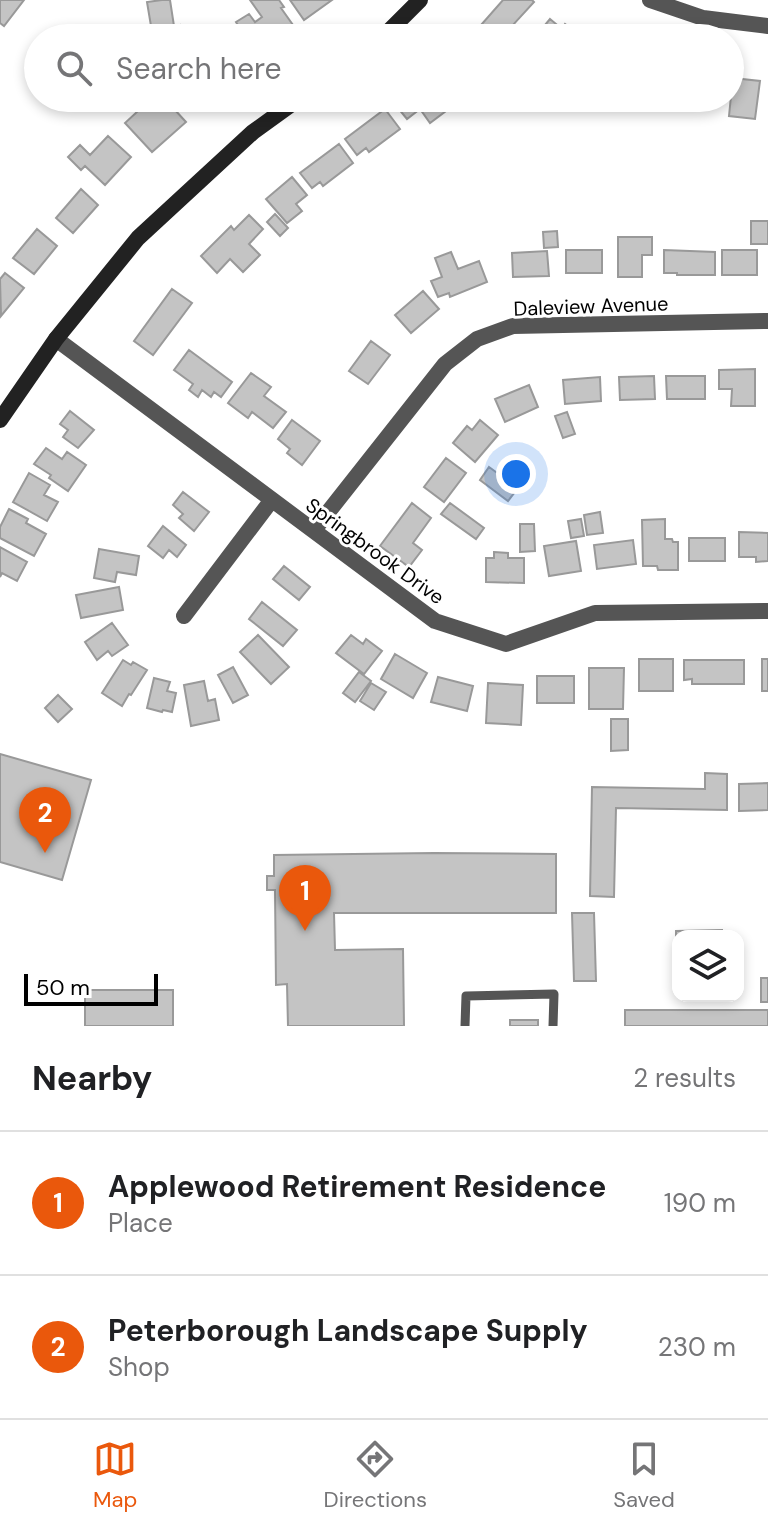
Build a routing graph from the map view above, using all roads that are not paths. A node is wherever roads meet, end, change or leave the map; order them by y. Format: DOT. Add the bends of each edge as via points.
graph roads {
  1 [pos="420,0"];
  2 [pos="650,0"];
  3 [pos="396,24"];
  4 [pos="768,26"];
  5 [pos="281,112"];
  6 [pos="768,321"];
  7 [pos="56,339"];
  8 [pos="0,420"];
  9 [pos="271,501"];
  10 [pos="314,530"];
  11 [pos="768,611"];
  12 [pos="184,616"];
  13 [pos="465,1026"];
  14 [pos="553,1026"];
  1 -- 3 [label="street"];
  2 -- 4 [label="street" via="703,18"];
  5 -- 7 [label="street" via="138,238"];
  6 -- 10 [label="street, Daleview Avenue" via="513,326 477,339 445,364"];
  7 -- 8 [label="street"];
  7 -- 9 [label="street, Springbrook Drive"];
  9 -- 10 [label="street, Springbrook Drive"];
  9 -- 12 [label="street"];
  10 -- 11 [label="street, Springbrook Drive" via="435,621 506,644 595,613"];
  13 -- 14 [label="lane" via="466,996 554,994"];
}
